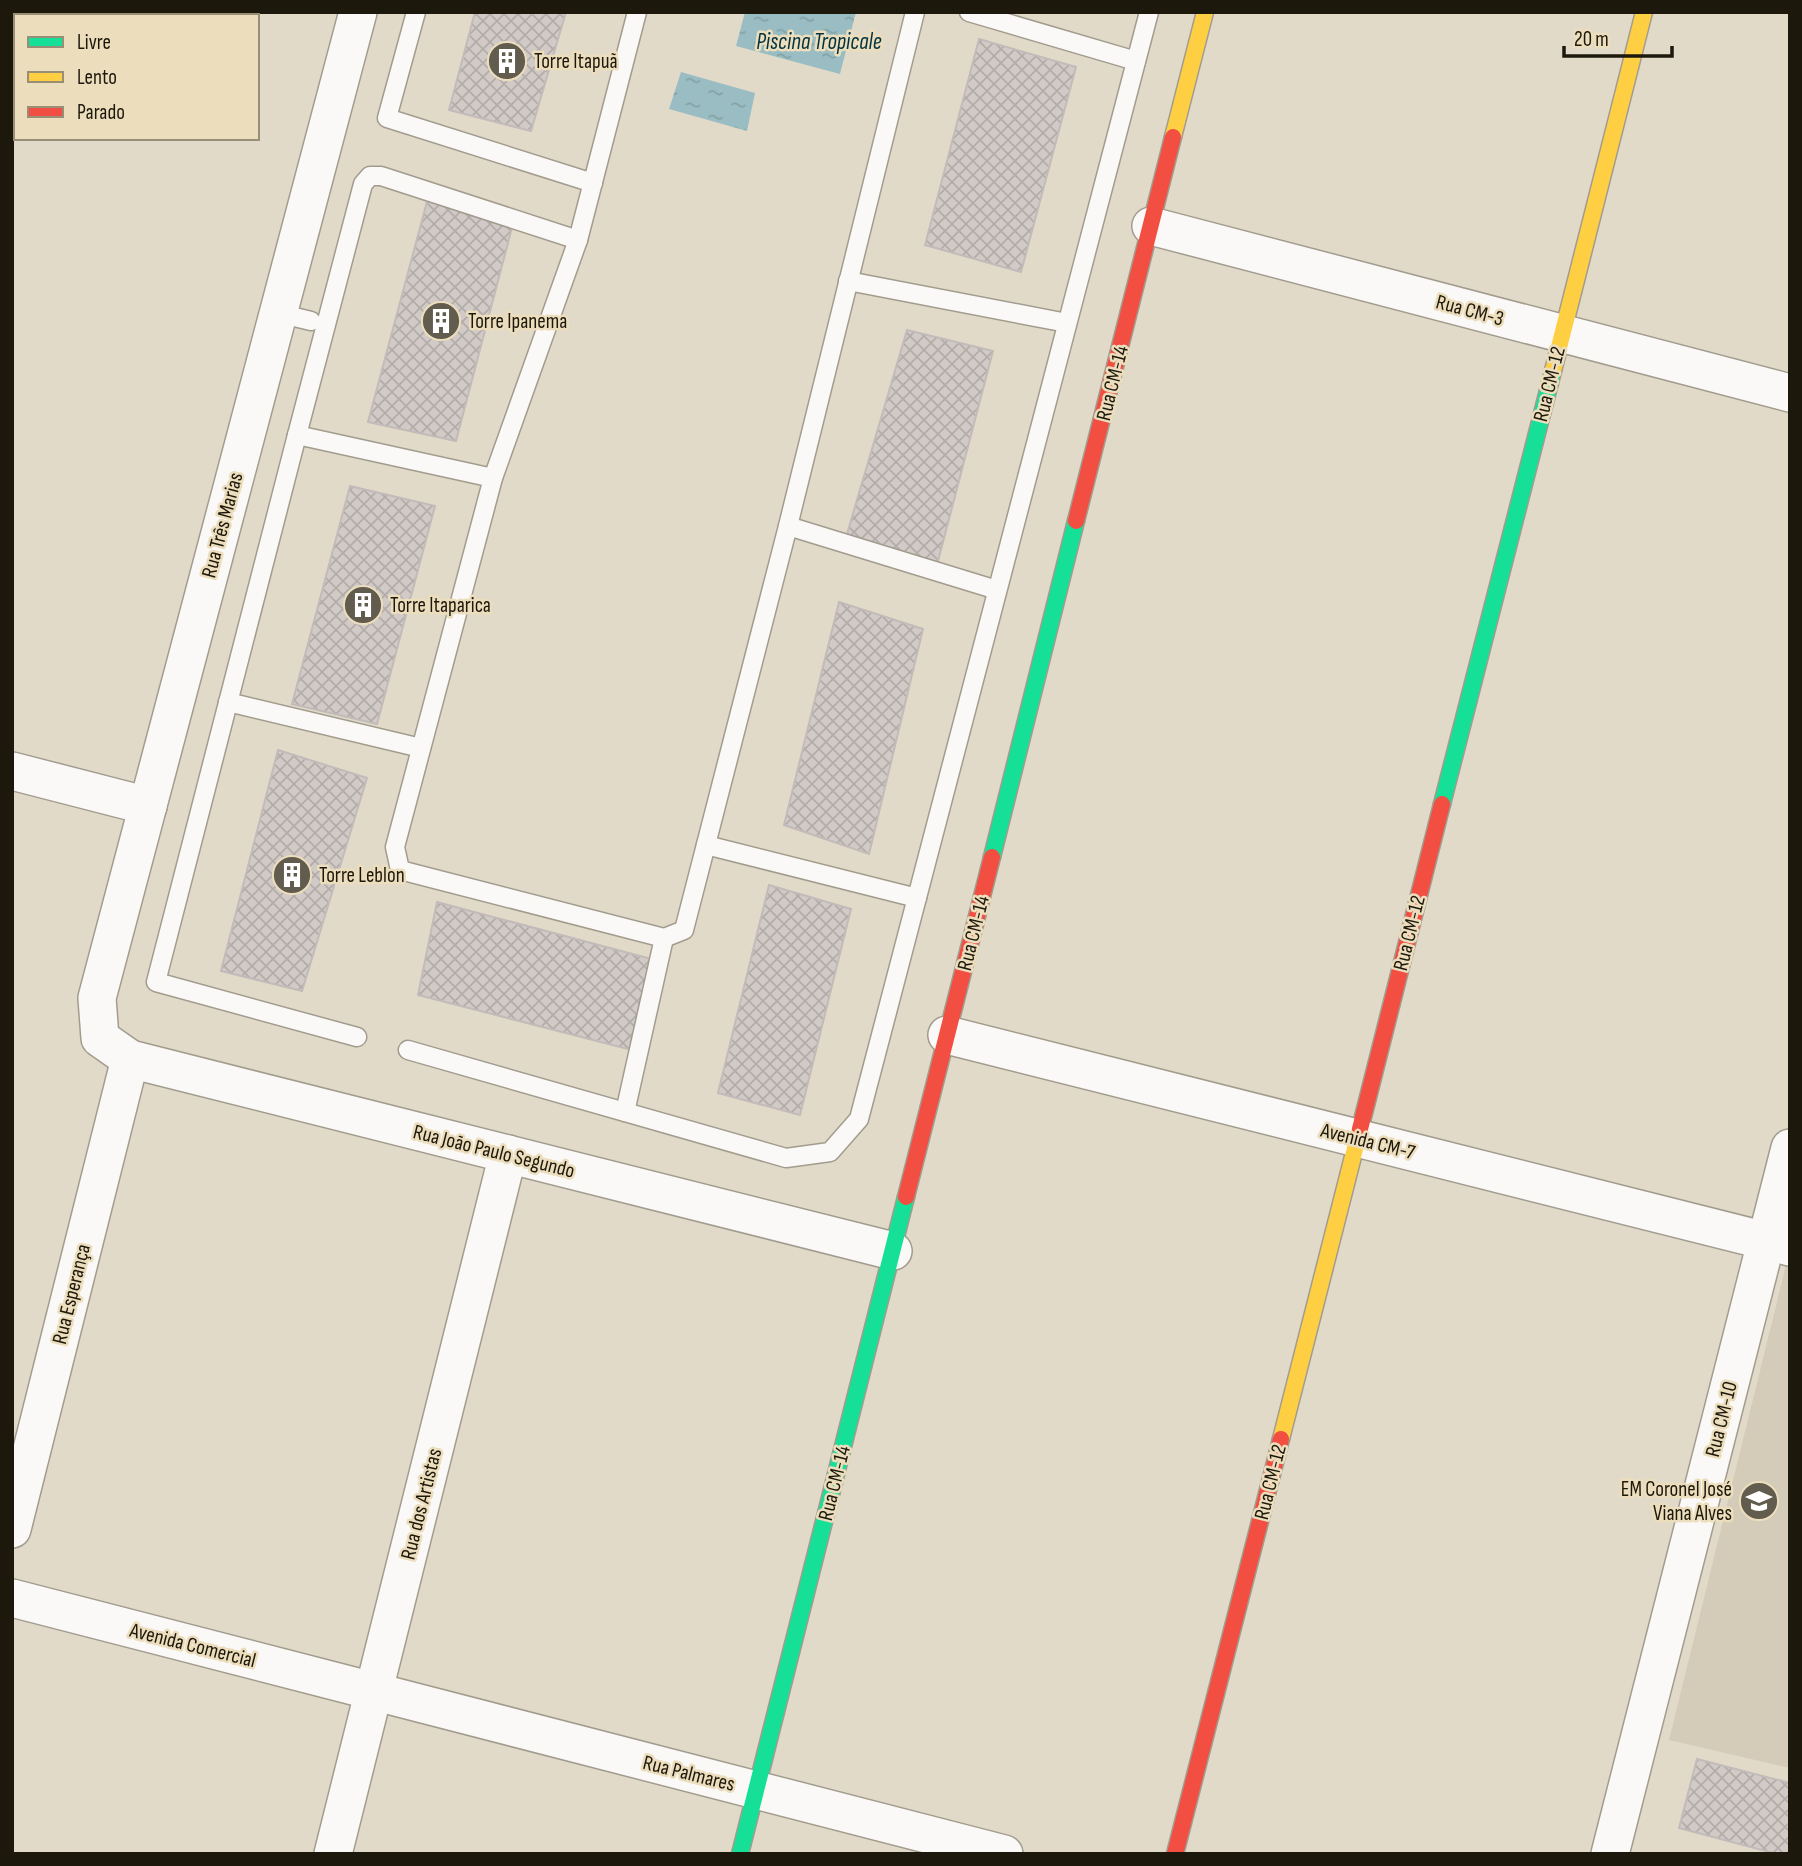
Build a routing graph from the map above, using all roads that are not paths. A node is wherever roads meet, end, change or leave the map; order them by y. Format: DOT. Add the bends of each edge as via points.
graph roads {
  1 [pos="358,12"];
  2 [pos="416,12"];
  3 [pos="637,12"];
  4 [pos="915,12"];
  5 [pos="969,12"];
  6 [pos="1149,12"];
  7 [pos="1205,12"];
  8 [pos="1644,12"];
  9 [pos="1136,61"];
  10 [pos="593,183"];
  11 [pos="1151,226"];
  12 [pos="578,240"];
  13 [pos="848,281"];
  14 [pos="1068,323"];
  15 [pos="1562,333"];
  16 [pos="1790,393"];
  17 [pos="297,435"];
  18 [pos="493,478"];
  19 [pos="788,526"];
  20 [pos="997,590"];
  21 [pos="228,702"];
  22 [pos="421,748"];
  23 [pos="12,771"];
  24 [pos="148,806"];
  25 [pos="706,845"];
  26 [pos="917,898"];
  27 [pos="664,938"];
  28 [pos="947,1035"];
  29 [pos="356,1037"];
  30 [pos="100,1038"];
  31 [pos="408,1050"];
  32 [pos="130,1059"];
  33 [pos="625,1112"];
  34 [pos="1357,1138"];
  35 [pos="1790,1148"];
  36 [pos="508,1154"];
  37 [pos="1778,1244"];
  38 [pos="893,1251"];
  39 [pos="12,1529"];
  40 [pos="12,1598"];
  41 [pos="374,1691"];
  42 [pos="756,1790"];
  43 [pos="334,1854"];
  44 [pos="740,1854"];
  45 [pos="1004,1854"];
  46 [pos="1175,1854"];
  47 [pos="1610,1854"];
  1 -- 24 [label="street, Rua Três Marias" via="295,317"];
  2 -- 10 [label="lane" via="387,118"];
  3 -- 10 [label="lane"];
  4 -- 13 [label="lane"];
  5 -- 9 [label="lane"];
  6 -- 9 [label="lane"];
  7 -- 11 [label="street, Rua CM-14"];
  8 -- 15 [label="street, Rua CM-12"];
  9 -- 14 [label="lane"];
  10 -- 12 [label="lane"];
  11 -- 15 [label="street, Rua CM-3"];
  11 -- 28 [label="street, Rua CM-14"];
  12 -- 17 [label="lane" via="370,176 363,184"];
  12 -- 18 [label="lane"];
  13 -- 14 [label="lane"];
  13 -- 19 [label="lane"];
  14 -- 20 [label="lane"];
  15 -- 16 [label="street, Rua CM-3"];
  15 -- 34 [label="street, Rua CM-12"];
  17 -- 18 [label="lane"];
  17 -- 21 [label="lane"];
  18 -- 22 [label="lane"];
  19 -- 20 [label="lane"];
  19 -- 25 [label="lane"];
  20 -- 26 [label="lane"];
  21 -- 22 [label="lane"];
  21 -- 29 [label="lane" via="156,982"];
  22 -- 27 [label="lane" via="395,847 400,870"];
  23 -- 24 [label="street"];
  24 -- 30 [label="street, Rua Três Marias" via="97,998"];
  25 -- 26 [label="lane"];
  25 -- 27 [label="lane" via="684,930"];
  26 -- 33 [label="lane" via="859,1119 830,1152 786,1158"];
  27 -- 33 [label="lane"];
  28 -- 34 [label="street, Avenida CM-7"];
  28 -- 38 [label="street, Rua CM-14"];
  30 -- 32 [label="street, Rua João Paulo Segundo"];
  31 -- 33 [label="lane"];
  32 -- 36 [label="street, Rua João Paulo Segundo"];
  32 -- 39 [label="street, Rua Esperança"];
  34 -- 37 [label="street, Avenida CM-7"];
  34 -- 46 [label="street, Rua CM-12"];
  35 -- 37 [label="street, Rua CM-10"];
  36 -- 38 [label="street, Rua João Paulo Segundo"];
  36 -- 41 [label="street, Rua dos Artistas"];
  37 -- 47 [label="street, Rua CM-10"];
  38 -- 42 [label="street, Rua CM-14"];
  40 -- 41 [label="street, Avenida Comercial"];
  41 -- 42 [label="street, Rua Palmares"];
  41 -- 43 [label="street, Rua dos Artistas"];
  42 -- 44 [label="street, Rua CM-14"];
  42 -- 45 [label="street, Rua Palmares"];
}
